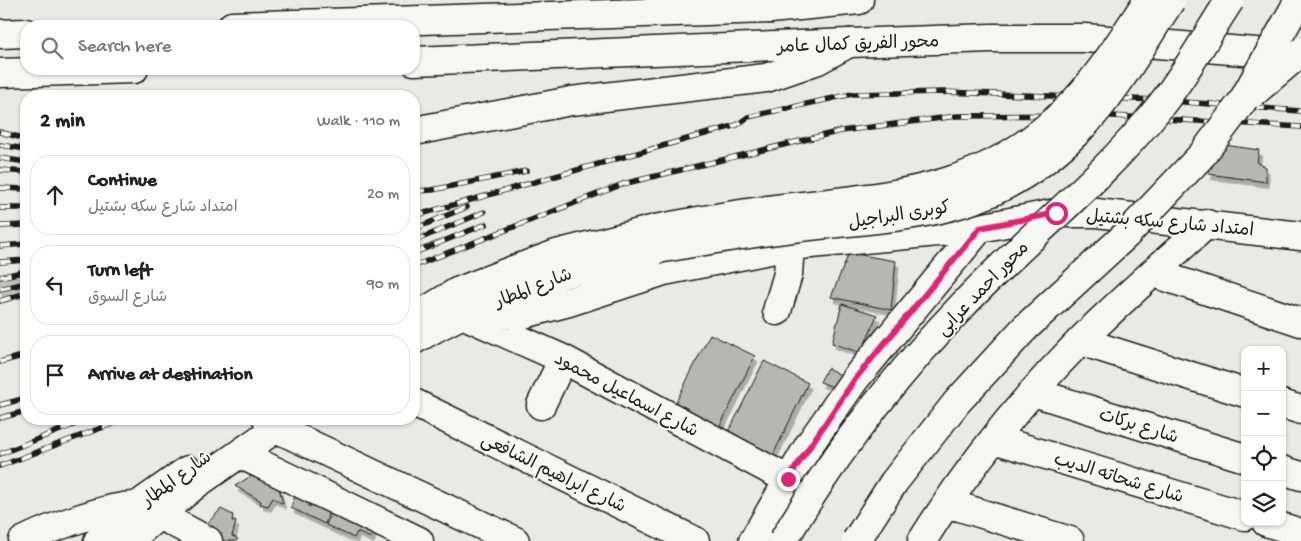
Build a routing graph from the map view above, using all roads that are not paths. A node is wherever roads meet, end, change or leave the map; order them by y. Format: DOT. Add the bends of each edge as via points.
graph roads {
  1 [pos="859,0"];
  2 [pos="1148,0"];
  3 [pos="1171,0"];
  4 [pos="1230,0"];
  5 [pos="1283,0"];
  6 [pos="1300,1"];
  7 [pos="776,4"];
  8 [pos="414,20"];
  9 [pos="20,33"];
  10 [pos="0,34"];
  11 [pos="850,43"];
  12 [pos="1301,52"];
  13 [pos="1301,56"];
  14 [pos="420,60"];
  15 [pos="20,72"];
  16 [pos="0,73"];
  17 [pos="1242,102"];
  18 [pos="420,130"];
  19 [pos="1207,224"];
  20 [pos="980,228"];
  21 [pos="1301,236"];
  22 [pos="657,239"];
  23 [pos="790,246"];
  24 [pos="1154,273"];
  25 [pos="777,310"];
  26 [pos="420,314"];
  27 [pos="463,315"];
  28 [pos="1301,322"];
  29 [pos="420,337"];
  30 [pos="1080,341"];
  31 [pos="563,359"];
  32 [pos="1033,392"];
  33 [pos="1241,392"];
  34 [pos="540,405"];
  35 [pos="1286,405"];
  36 [pos="420,406"];
  37 [pos="1301,410"];
  38 [pos="266,425"];
  39 [pos="268,425"];
  40 [pos="280,425"];
  41 [pos="994,439"];
  42 [pos="240,454"];
  43 [pos="1241,457"];
  44 [pos="1286,471"];
  45 [pos="1301,476"];
  46 [pos="788,479"];
  47 [pos="947,503"];
  48 [pos="148,511"];
  49 [pos="1241,515"];
  50 [pos="1279,526"];
  51 [pos="1301,533"];
  52 [pos="23,541"];
  53 [pos="98,541"];
  54 [pos="128,541"];
  55 [pos="208,541"];
  56 [pos="420,541"];
  57 [pos="515,541"];
  58 [pos="695,541"];
  59 [pos="752,541"];
  60 [pos="783,541"];
  61 [pos="856,541"];
  62 [pos="922,541"];
  63 [pos="1070,541"];
  1 -- 7 [label="main road"];
  2 -- 22 [label="main road, كوبرى البراجيل, bridge" via="1100,70 1068,108 1027,144 984,169 954,181 902,194 725,215"];
  3 -- 22 [label="main road, كوبرى البراجيل, bridge" via="1117,82 1080,129 1038,165 998,189 962,204 924,214"];
  4 -- 60 [label="main road, محور احمد عرابى, bridge" via="1158,109 1074,198 963,304 888,392 835,460"];
  5 -- 6 [label="main road"];
  6 -- 17 [label="main road, bridge"];
  7 -- 8 [label="main road"];
  9 -- 10 [label="main road"];
  11 -- 13 [label="main road, محور الفريق كمال عامر" via="1085,38"];
  11 -- 14 [label="main road, محور الفريق كمال عامر"];
  11 -- 18 [label="main road" via="810,63 766,78 571,101"];
  12 -- 17 [label="main road, bridge"];
  15 -- 16 [label="main road"];
  17 -- 61 [label="main road, bridge" via="1202,155 1164,196 1025,328 957,402 894,482"];
  19 -- 20 [label="main road, امتداد شارع سكه بشتيل" via="1096,213 1056,213"];
  19 -- 21 [label="main road, امتداد شارع سكه بشتيل"];
  19 -- 24 [label="main road"];
  20 -- 23 [label="main road, امتداد شارع سكه بشتيل"];
  20 -- 46 [label="main road" via="860,372"];
  22 -- 26 [label="main road, شارع المطار" via="556,254 458,292"];
  22 -- 27 [label="main road, شارع المطار"];
  23 -- 25 [label="main road" via="788,274"];
  23 -- 27 [label="main road, امتداد شارع سكه بشتيل" via="664,271 524,314"];
  24 -- 28 [label="main road"];
  24 -- 30 [label="main road"];
  27 -- 29 [label="main road, شارع المطار"];
  27 -- 31 [label="main road, شارع اسماعيل محمود"];
  30 -- 32 [label="main road"];
  30 -- 33 [label="main road"];
  31 -- 34 [label="main road"];
  31 -- 46 [label="main road, شارع اسماعيل محمود"];
  32 -- 41 [label="main road"];
  32 -- 43 [label="main road, شارع بركات"];
  35 -- 37 [label="main road"];
  36 -- 58 [label="main road, شارع ابراهيم الشافعى"];
  38 -- 48 [label="main road, شارع المطار"];
  39 -- 42 [label="main road, شارع المطار"];
  40 -- 57 [label="main road"];
  41 -- 47 [label="main road"];
  41 -- 49 [label="main road, شارع شحاته الديب"];
  42 -- 48 [label="main road, شارع المطار" via="195,485"];
  42 -- 56 [label="main road"];
  44 -- 45 [label="main road"];
  46 -- 59 [label="main road"];
  47 -- 62 [label="main road"];
  47 -- 63 [label="main road"];
  48 -- 52 [label="main road" via="105,512 44,530"];
  48 -- 53 [label="main road, شارع المطار"];
  48 -- 54 [label="main road, شارع المطار"];
  48 -- 55 [label="main road"];
  50 -- 51 [label="main road"];
}
